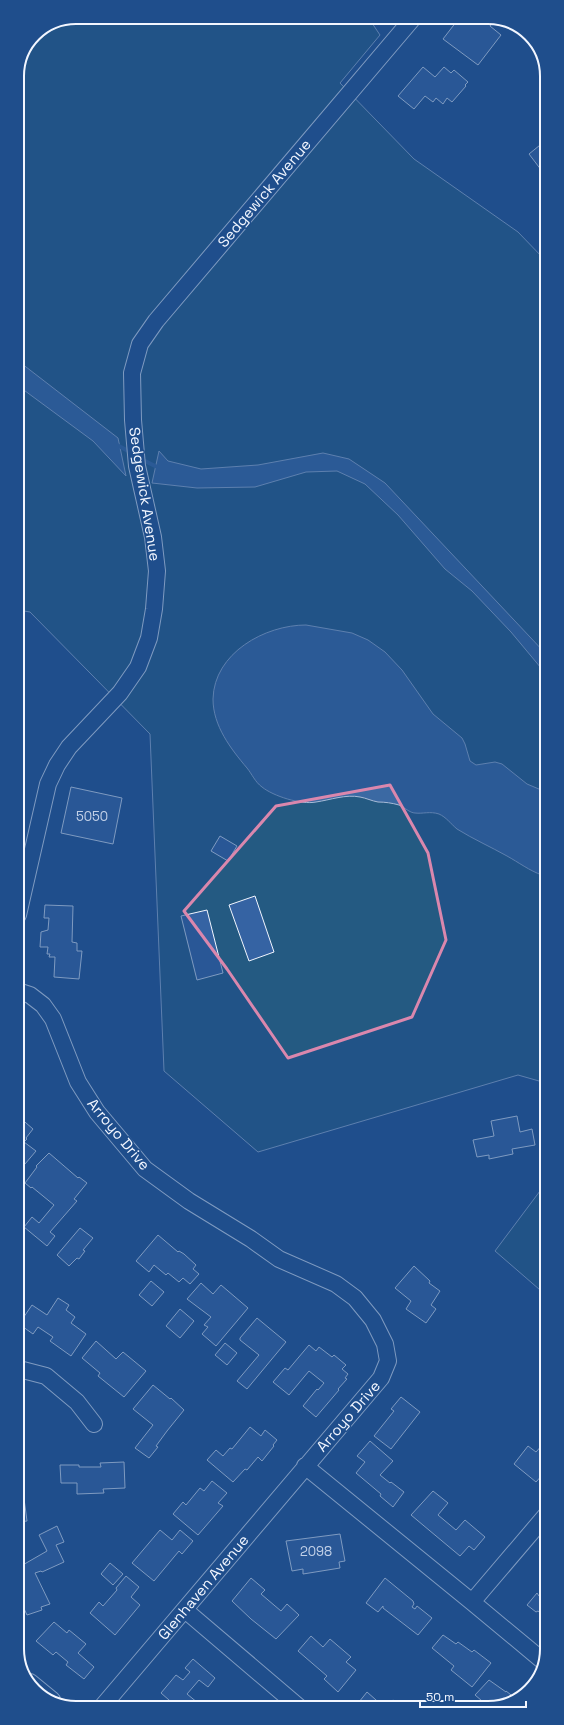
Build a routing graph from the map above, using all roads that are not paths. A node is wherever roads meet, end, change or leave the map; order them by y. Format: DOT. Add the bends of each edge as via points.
graph roads {
  1 [pos="408,24"];
  2 [pos="24,889"];
  3 [pos="24,993"];
  4 [pos="24,1369"];
  5 [pos="94,1424"];
  6 [pos="305,1466"];
  7 [pos="540,1522"];
  8 [pos="472,1602"];
  9 [pos="185,1610"];
  10 [pos="539,1658"];
  11 [pos="107,1701"];
  12 [pos="292,1701"];
  1 -- 2 [label="street, Sedgewick Avenue" via="156,321 140,344 132,373 133,420 137,458 157,571 149,638 138,667 120,693 69,747 48,784"];
  3 -- 6 [label="street, Arroyo Drive" via="43,1005 53,1020 78,1082 97,1112 145,1169 189,1201 251,1238 279,1259 336,1284 355,1298 373,1320 385,1344 388,1361 381,1378"];
  4 -- 5 [label="street" via="46,1376 77,1402"];
  6 -- 8 [label="street, Arroyo Drive"];
  6 -- 9 [label="street, Glenhaven Avenue"];
  7 -- 8 [label="street"];
  8 -- 10 [label="street, Arroyo Drive"];
  9 -- 11 [label="street, Glenhaven Avenue"];
  9 -- 12 [label="street"];
}
